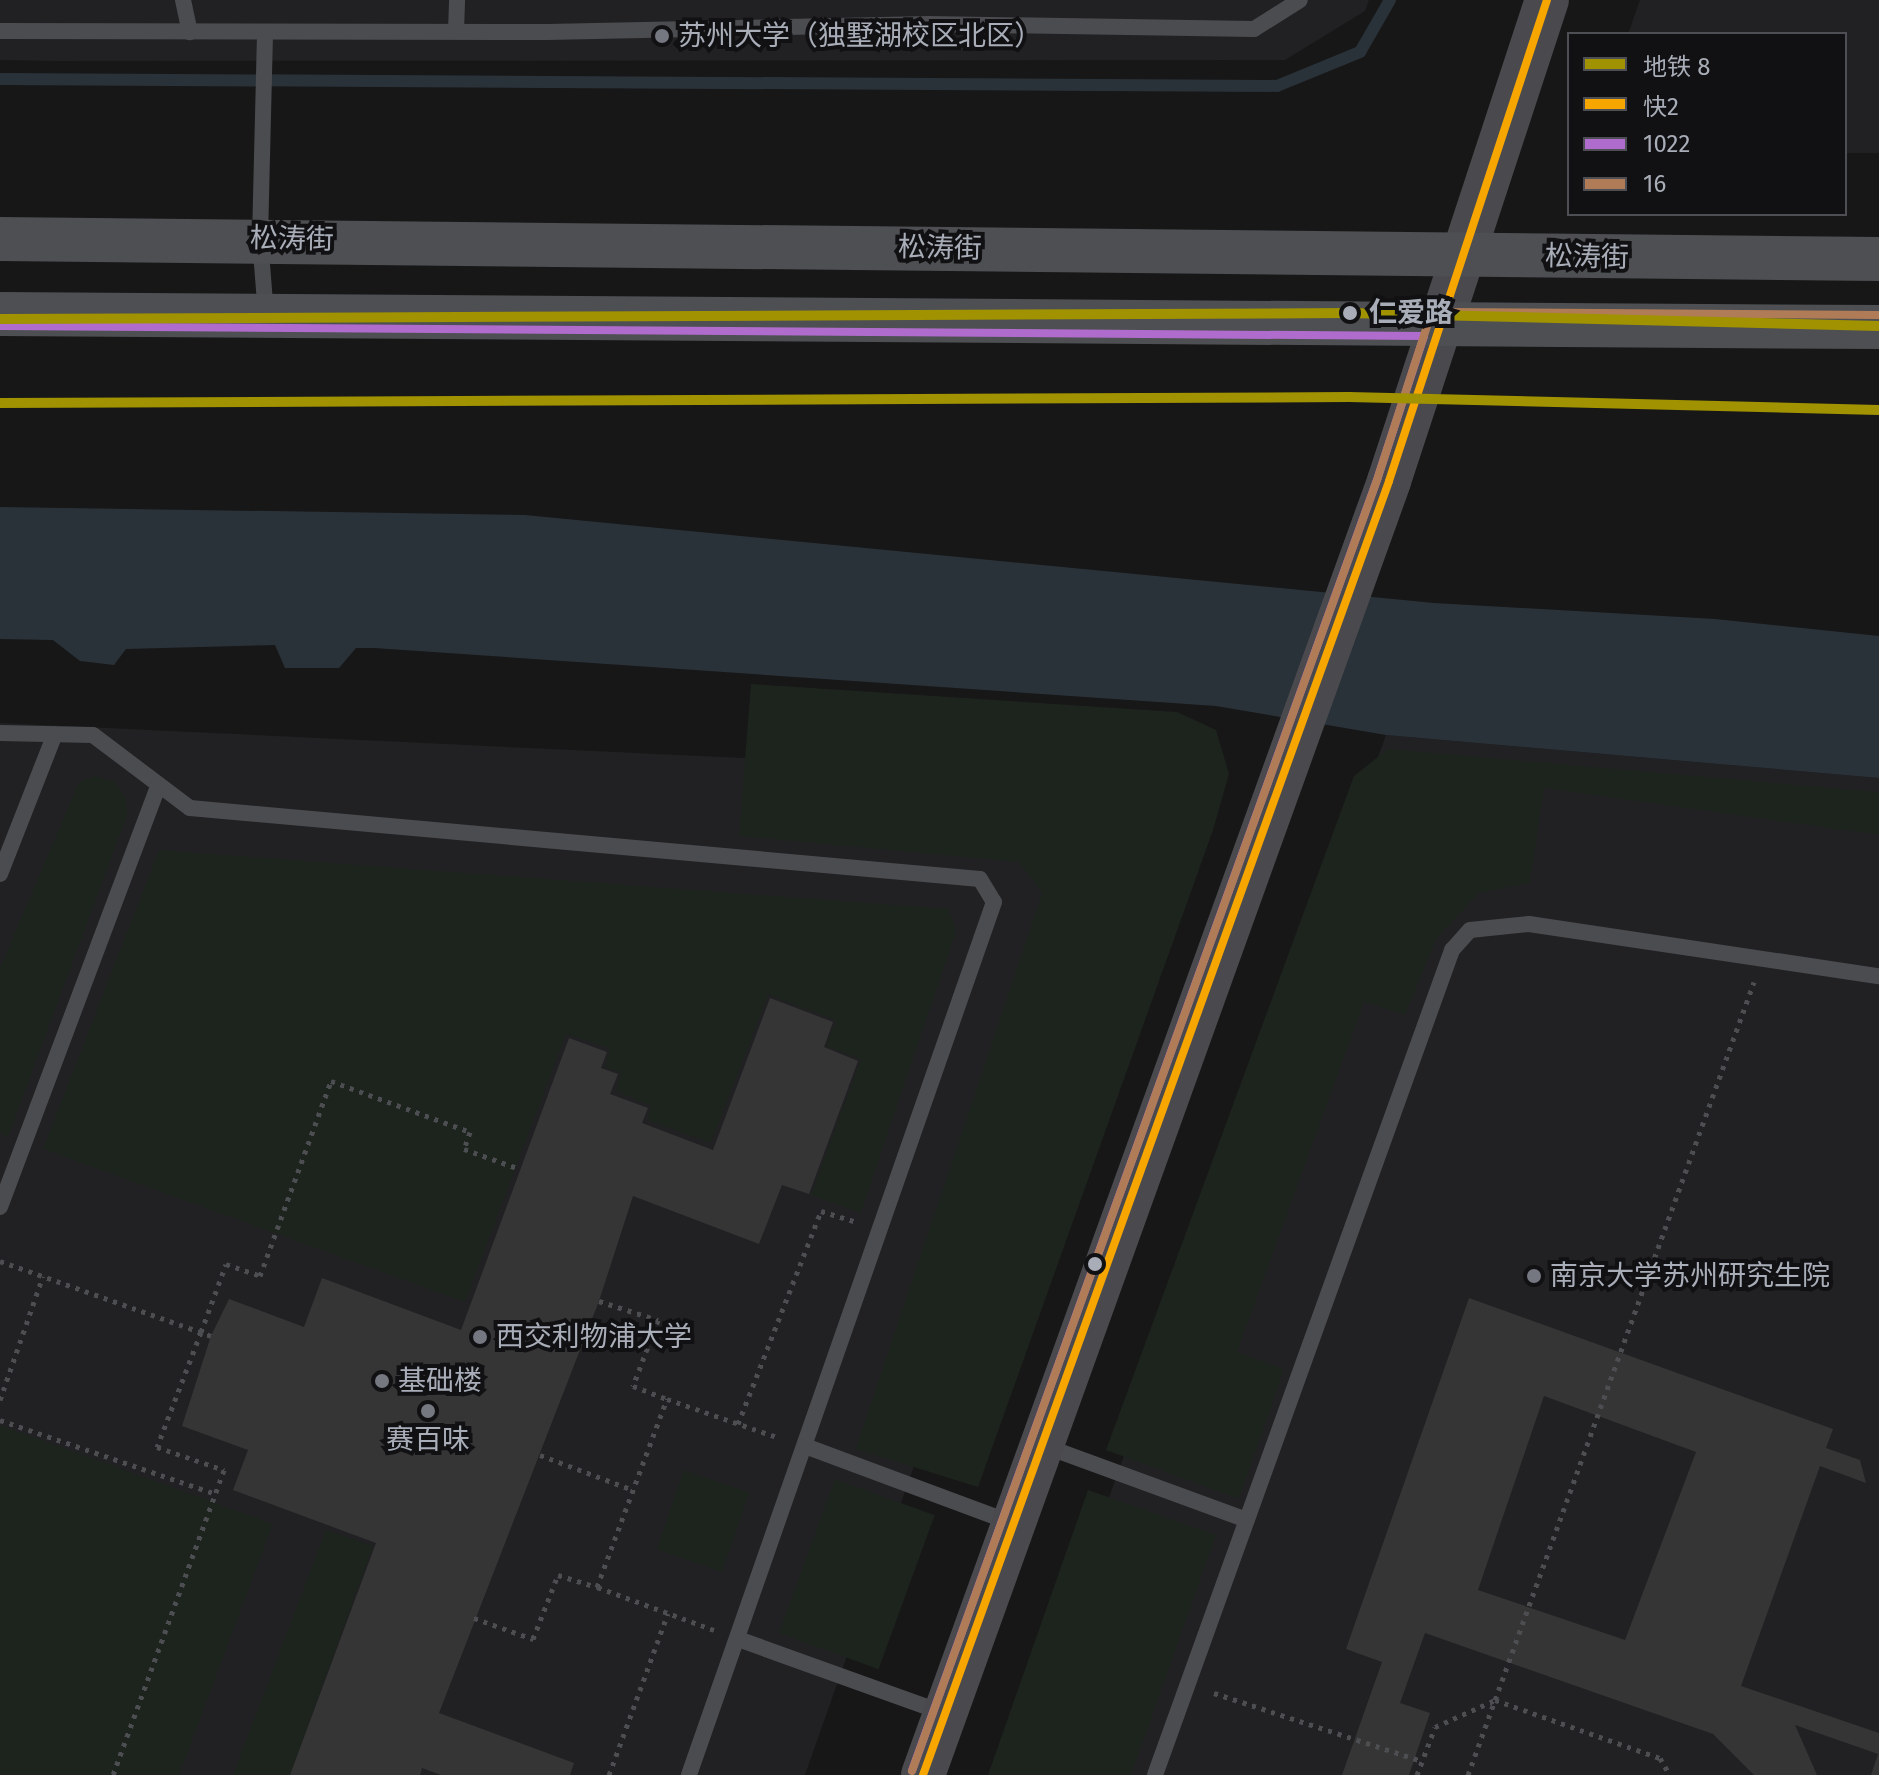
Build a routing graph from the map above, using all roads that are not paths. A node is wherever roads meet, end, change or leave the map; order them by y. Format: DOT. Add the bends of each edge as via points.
graph roads {
  1 [pos="183,0"];
  2 [pos="457,0"];
  3 [pos="1300,0"];
  4 [pos="1547,0"];
  5 [pos="0,31"];
  6 [pos="456,31"];
  7 [pos="190,32"];
  8 [pos="265,34"];
  9 [pos="0,239"];
  10 [pos="260,239"];
  11 [pos="1463,255"];
  12 [pos="1879,259"];
  13 [pos="0,314"];
  14 [pos="266,315"];
  15 [pos="1440,324"];
  16 [pos="1879,327"];
  17 [pos="0,733"];
  18 [pos="55,734"];
  19 [pos="159,785"];
  20 [pos="0,874"];
  21 [pos="1879,976"];
  22 [pos="0,1207"];
  23 [pos="1042,1445"];
  24 [pos="805,1446"];
  25 [pos="1247,1520"];
  26 [pos="1013,1523"];
  27 [pos="738,1639"];
  28 [pos="945,1713"];
  29 [pos="689,1775"];
  30 [pos="923,1775"];
  31 [pos="1155,1775"];
  1 -- 7 [label="lane"];
  2 -- 6 [label="lane"];
  3 -- 6 [label="lane" via="1254,29 837,24"];
  4 -- 11 [label="main road"];
  5 -- 7 [label="lane"];
  6 -- 8 [label="lane"];
  7 -- 8 [label="lane"];
  8 -- 10 [label="lane"];
  9 -- 10 [label="main road, 松涛街"];
  10 -- 11 [label="main road, 松涛街"];
  10 -- 14 [label="lane"];
  11 -- 12 [label="main road, 松涛街"];
  11 -- 15 [label="main road"];
  13 -- 14 [label="main road"];
  14 -- 15 [label="main road"];
  15 -- 16 [label="main road"];
  15 -- 23 [label="main road" via="1389,481"];
  17 -- 18 [label="lane"];
  18 -- 19 [label="lane" via="93,735"];
  18 -- 20 [label="lane"];
  19 -- 22 [label="lane"];
  19 -- 24 [label="lane" via="190,808 980,879 994,902"];
  21 -- 25 [label="lane" via="1529,924 1470,930 1452,950"];
  23 -- 25 [label="lane"];
  23 -- 26 [label="main road"];
  24 -- 26 [label="lane"];
  24 -- 27 [label="lane"];
  25 -- 31 [label="lane"];
  26 -- 28 [label="main road"];
  27 -- 28 [label="lane"];
  27 -- 29 [label="lane"];
  28 -- 30 [label="main road"];
}
